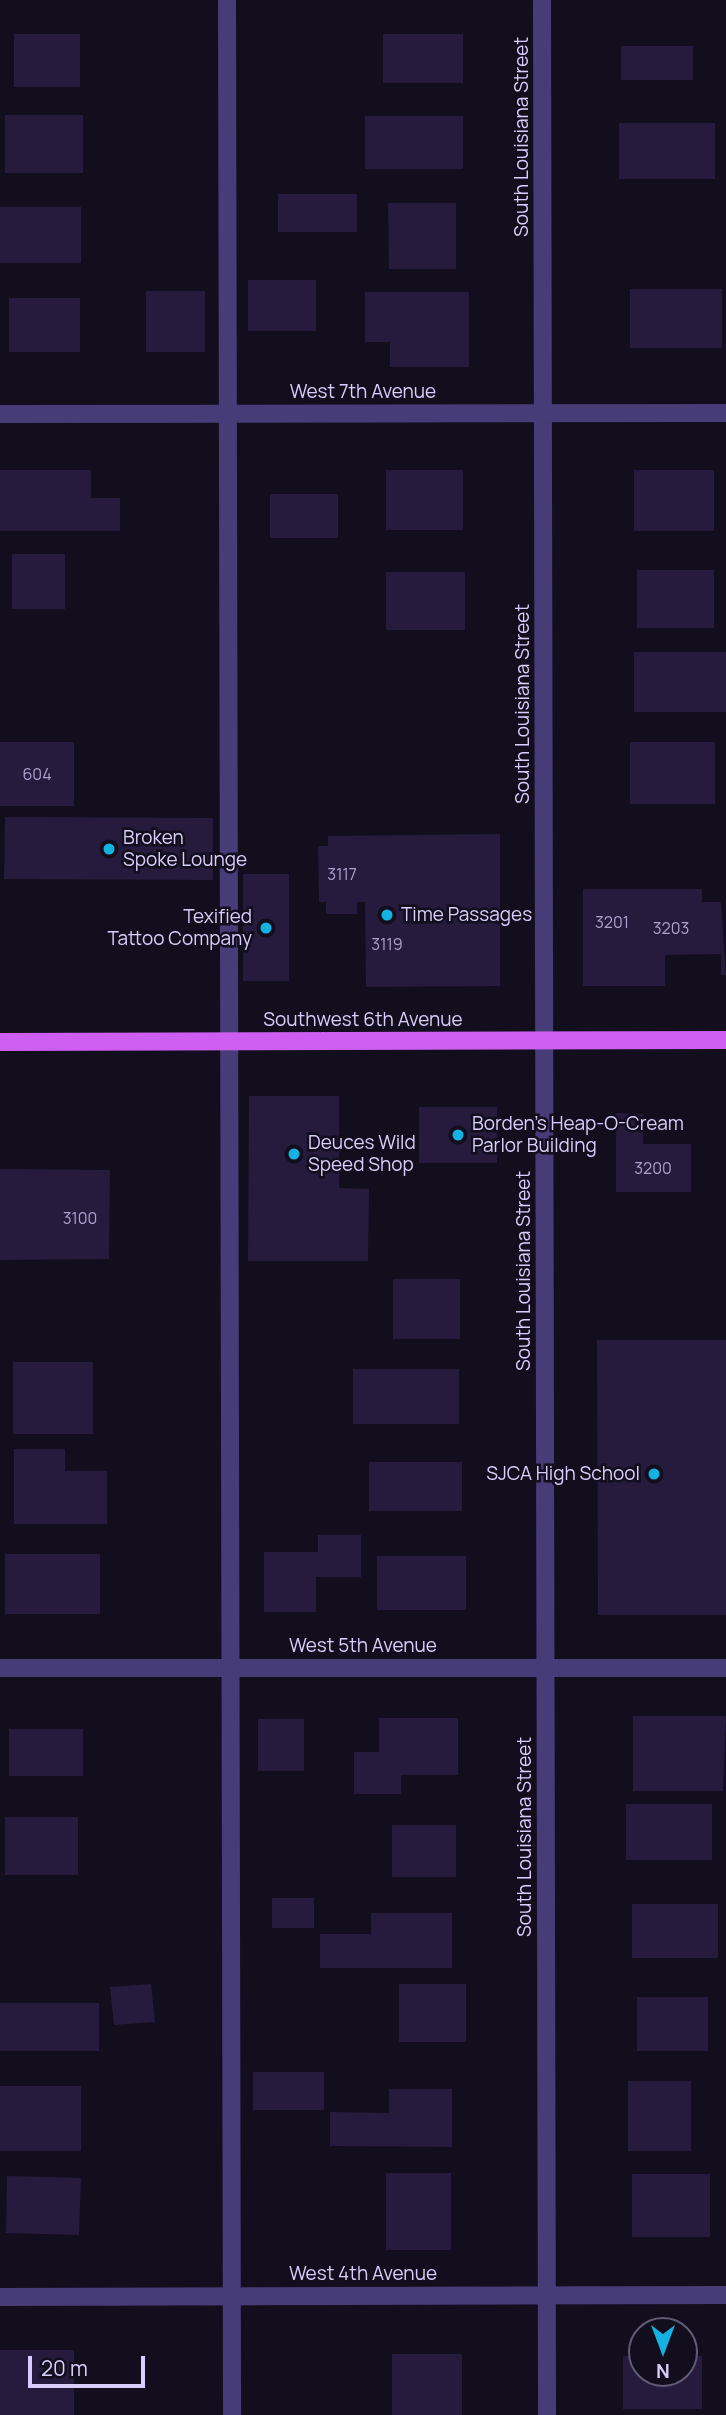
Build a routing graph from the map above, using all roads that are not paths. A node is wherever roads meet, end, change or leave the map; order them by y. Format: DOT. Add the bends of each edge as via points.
graph roads {
  1 [pos="227,0"];
  2 [pos="542,0"];
  3 [pos="229,413"];
  4 [pos="544,413"];
  5 [pos="726,413"];
  6 [pos="0,414"];
  7 [pos="545,1040"];
  8 [pos="726,1040"];
  9 [pos="228,1041"];
  10 [pos="0,1042"];
  11 [pos="228,1667"];
  12 [pos="0,1668"];
  13 [pos="547,1668"];
  14 [pos="726,1668"];
  15 [pos="233,2295"];
  16 [pos="726,2295"];
  17 [pos="546,2296"];
  18 [pos="0,2297"];
  19 [pos="232,2415"];
  20 [pos="547,2415"];
  1 -- 3 [label="street"];
  2 -- 4 [label="street, South Louisiana Street"];
  3 -- 4 [label="street, West 7th Avenue"];
  3 -- 6 [label="street, West 7th Avenue"];
  3 -- 9 [label="street"];
  4 -- 5 [label="street, West 7th Avenue"];
  4 -- 7 [label="street, South Louisiana Street"];
  7 -- 8 [label="main road, Southwest 6th Avenue"];
  7 -- 9 [label="main road, Southwest 6th Avenue"];
  7 -- 13 [label="street, South Louisiana Street"];
  9 -- 10 [label="main road, Southwest 6th Avenue"];
  9 -- 11 [label="street"];
  11 -- 12 [label="street, West 5th Avenue"];
  11 -- 13 [label="street, West 5th Avenue"];
  11 -- 15 [label="street"];
  13 -- 14 [label="street, West 5th Avenue"];
  13 -- 17 [label="street, South Louisiana Street"];
  15 -- 17 [label="street, West 4th Avenue"];
  15 -- 18 [label="street, West 4th Avenue"];
  15 -- 19 [label="street"];
  16 -- 17 [label="street, West 4th Avenue"];
  17 -- 20 [label="street, South Louisiana Street"];
}
